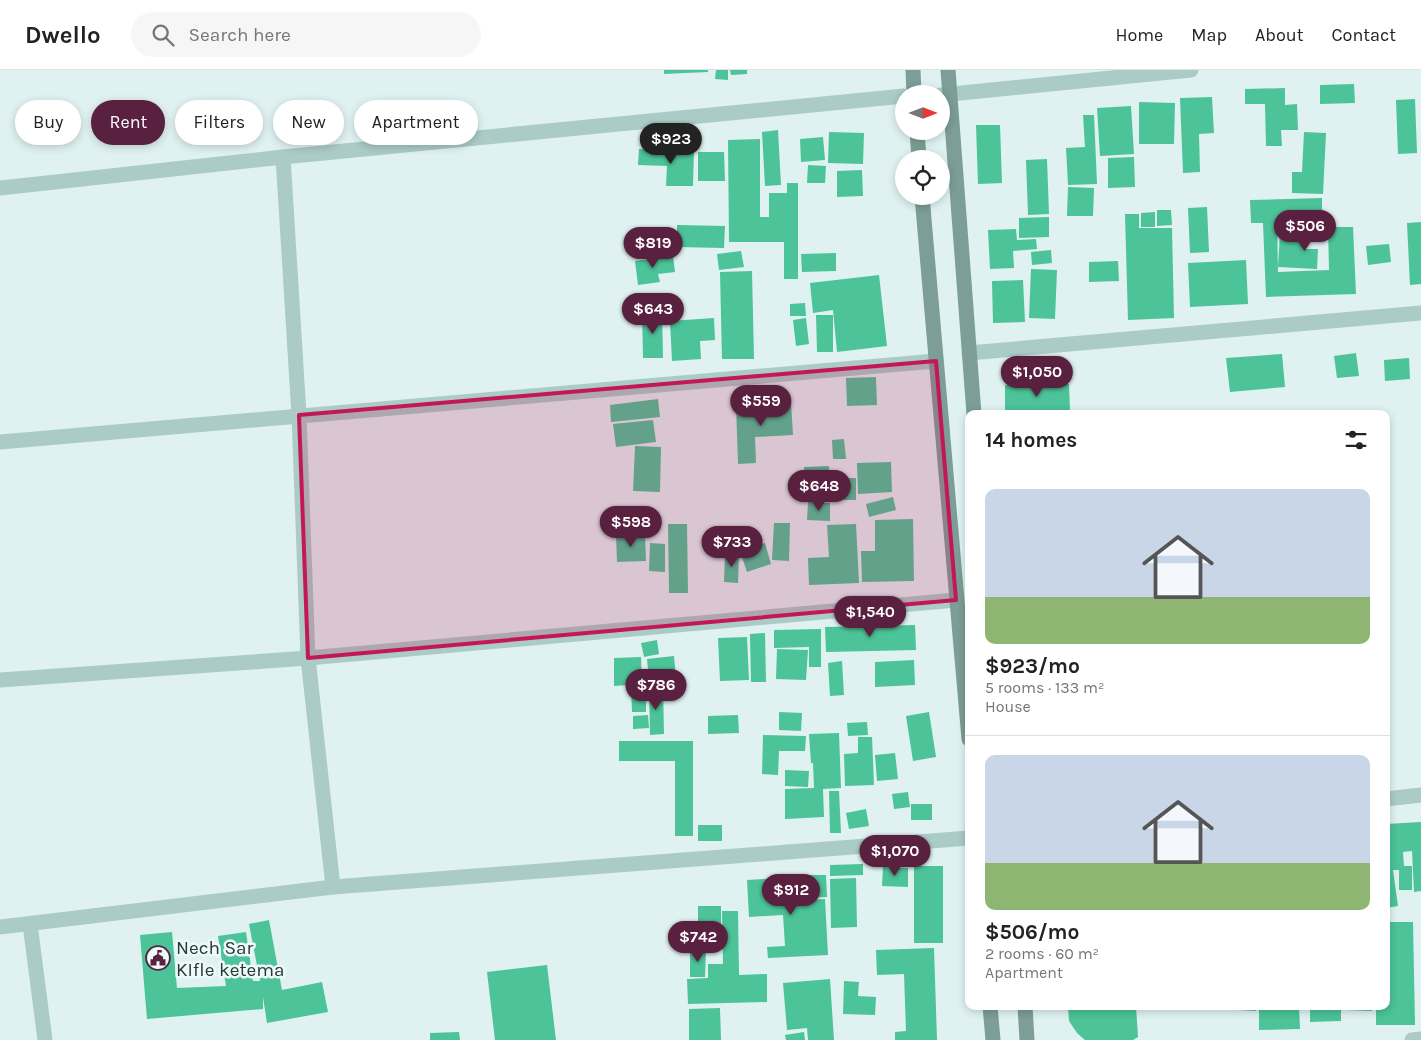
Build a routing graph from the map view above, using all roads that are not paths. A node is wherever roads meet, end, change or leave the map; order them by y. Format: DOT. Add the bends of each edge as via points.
graph roads {
  1 [pos="913,70"];
  2 [pos="948,70"];
  3 [pos="1191,70"];
  4 [pos="914,85"];
  5 [pos="946,85"];
  6 [pos="950,94"];
  7 [pos="895,97"];
  8 [pos="949,140"];
  9 [pos="283,157"];
  10 [pos="0,188"];
  11 [pos="923,205"];
  12 [pos="1421,313"];
  13 [pos="969,353"];
  14 [pos="936,361"];
  15 [pos="974,410"];
  16 [pos="299,415"];
  17 [pos="0,442"];
  18 [pos="956,600"];
  19 [pos="308,658"];
  20 [pos="0,680"];
  21 [pos="965,696"];
  22 [pos="1421,795"];
  23 [pos="1390,799"];
  24 [pos="965,838"];
  25 [pos="333,887"];
  26 [pos="30,924"];
  27 [pos="0,927"];
  28 [pos="990,1010"];
  29 [pos="1025,1010"];
  30 [pos="1421,1039"];
  31 [pos="45,1040"];
  32 [pos="993,1040"];
  33 [pos="1027,1040"];
  34 [pos="1412,1040"];
  1 -- 4 [label="main road"];
  2 -- 5 [label="main road"];
  3 -- 6 [label="street"];
  7 -- 9 [label="street"];
  8 -- 13 [label="main road"];
  9 -- 10 [label="street"];
  9 -- 16 [label="street"];
  11 -- 14 [label="main road"];
  12 -- 13 [label="street"];
  13 -- 15 [label="main road"];
  14 -- 16 [label="street"];
  14 -- 18 [label="main road"];
  16 -- 17 [label="street"];
  16 -- 19 [label="street"];
  18 -- 19 [label="street"];
  18 -- 21 [label="main road"];
  19 -- 20 [label="street"];
  19 -- 25 [label="street"];
  22 -- 23 [label="street"];
  24 -- 25 [label="street"];
  25 -- 26 [label="street"];
  26 -- 27 [label="street"];
  26 -- 31 [label="street"];
  28 -- 32 [label="main road"];
  29 -- 33 [label="main road"];
  30 -- 34 [label="street"];
}
